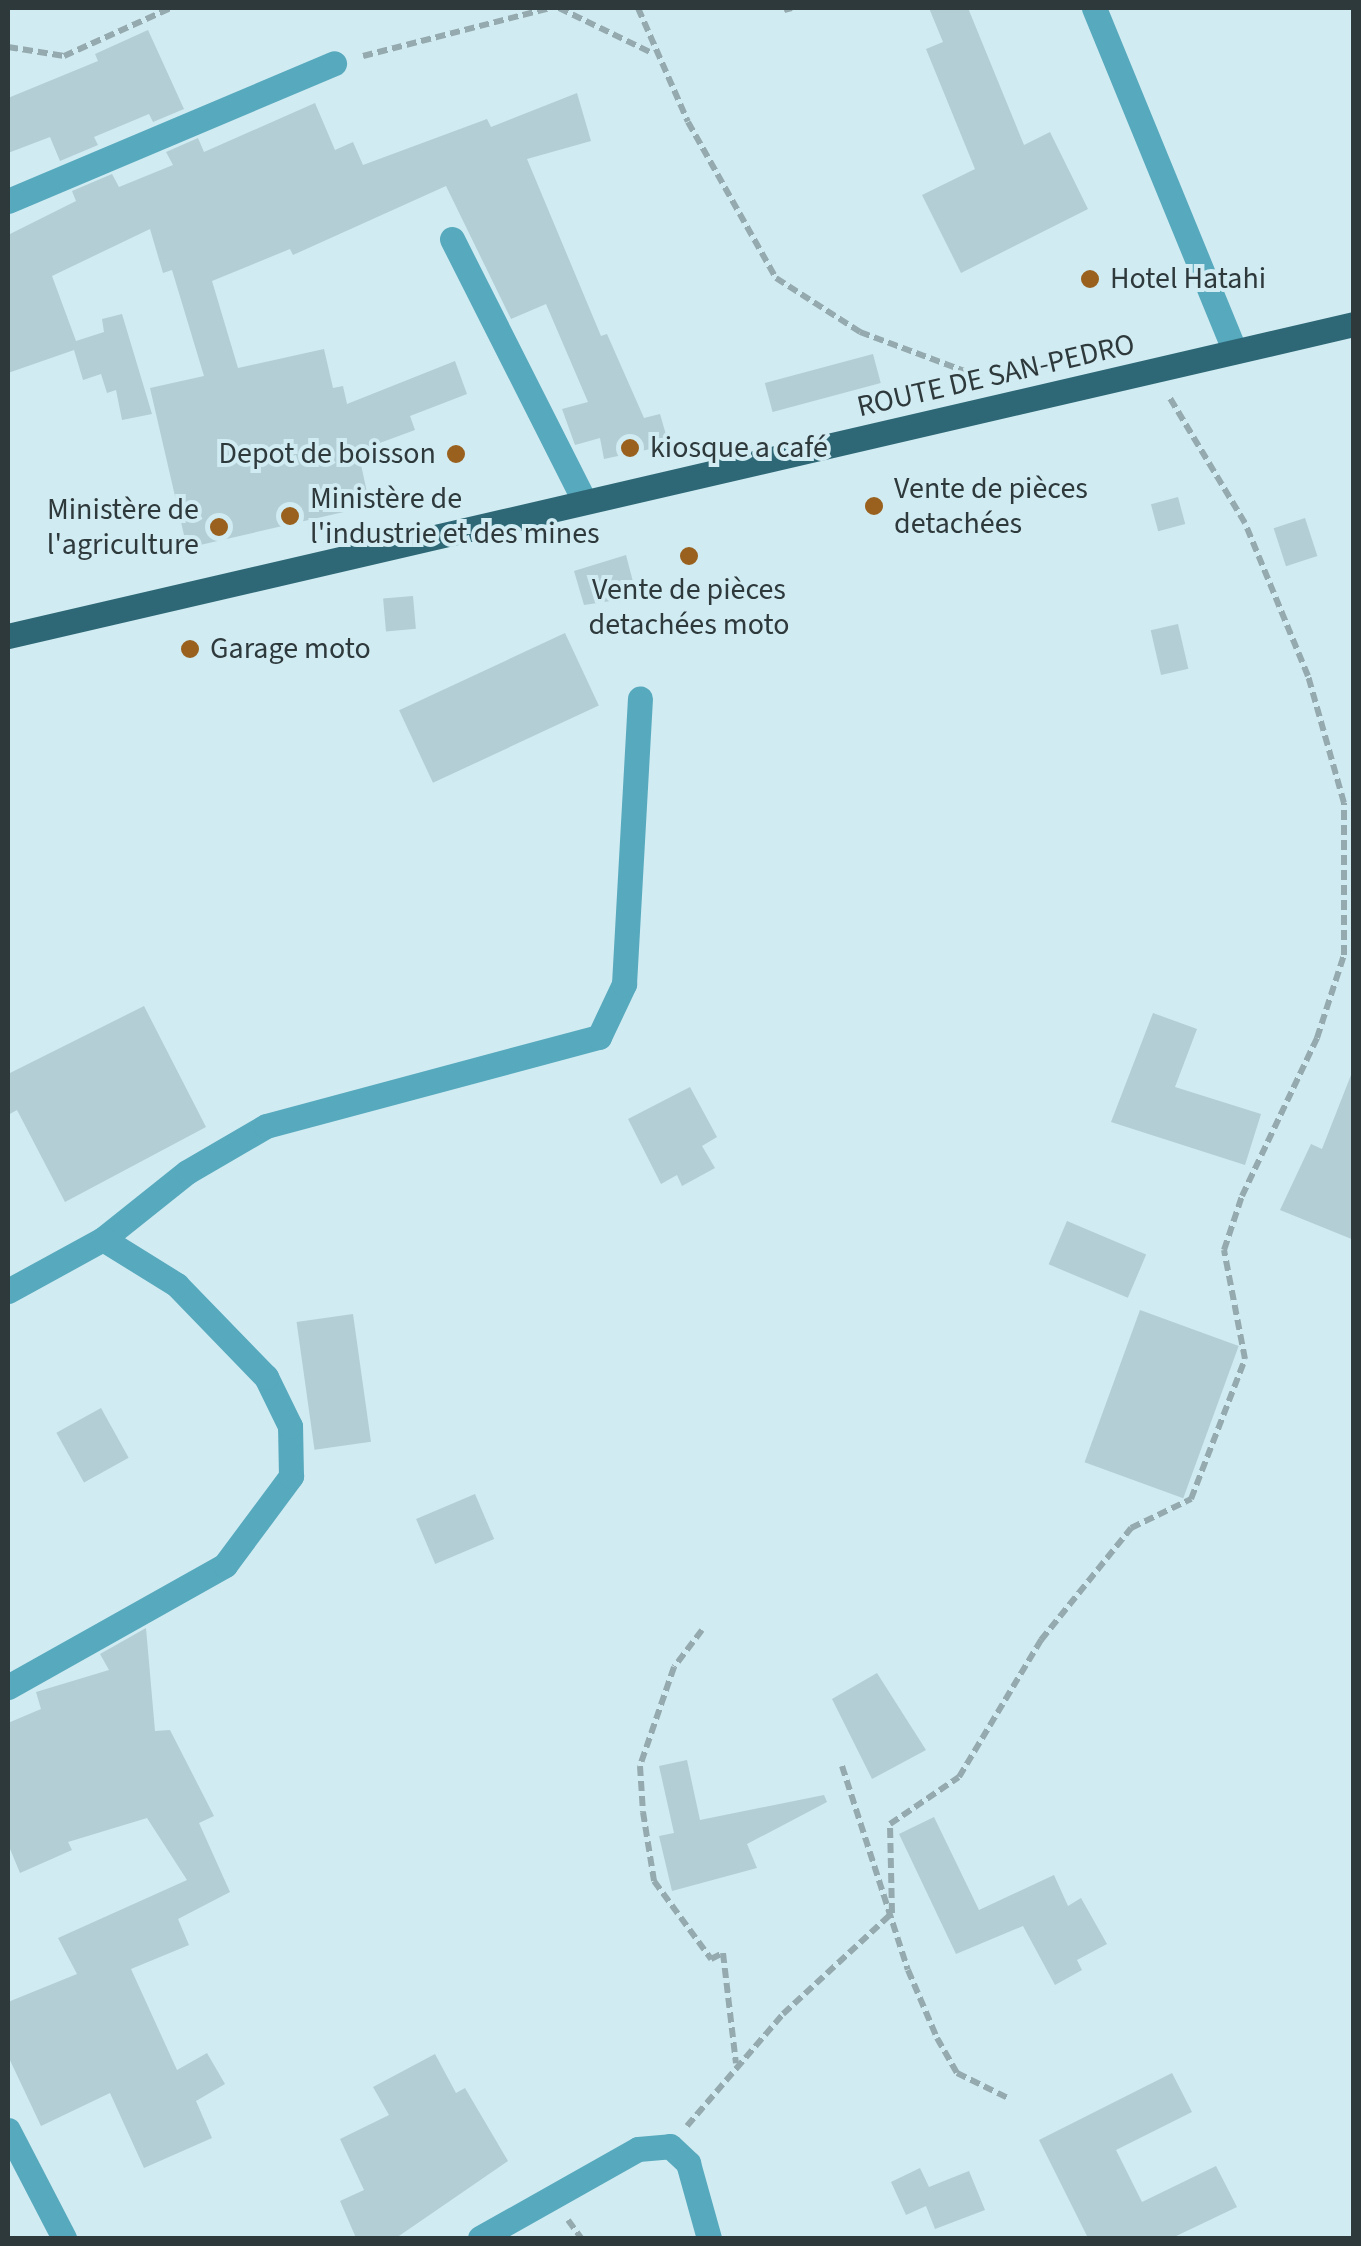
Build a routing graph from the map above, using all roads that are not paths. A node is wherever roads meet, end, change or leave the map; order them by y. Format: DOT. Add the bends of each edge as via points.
graph roads {
  1 [pos="1094,8"];
  2 [pos="334,64"];
  3 [pos="8,201"];
  4 [pos="452,239"];
  5 [pos="1354,324"];
  6 [pos="1235,351"];
  7 [pos="584,500"];
  8 [pos="8,636"];
  9 [pos="640,698"];
  10 [pos="103,1239"];
  11 [pos="8,1291"];
  12 [pos="8,1687"];
  13 [pos="8,2130"];
  14 [pos="64,2238"];
  15 [pos="480,2238"];
  16 [pos="709,2238"];
  1 -- 6 [label="street"];
  2 -- 3 [label="street"];
  4 -- 7 [label="street"];
  5 -- 6 [label="main road, ROUTE DE SAN-PEDRO"];
  6 -- 7 [label="main road, ROUTE DE SAN-PEDRO" via="1027,404"];
  7 -- 8 [label="main road, ROUTE DE SAN-PEDRO"];
  9 -- 10 [label="street" via="624,984 599,1037 281,1120 186,1172"];
  10 -- 11 [label="street"];
  10 -- 12 [label="street" via="177,1285 256,1364 290,1426 290,1476 225,1565"];
  13 -- 14 [label="street"];
  15 -- 16 [label="street" via="638,2149 670,2146 688,2163"];
}
